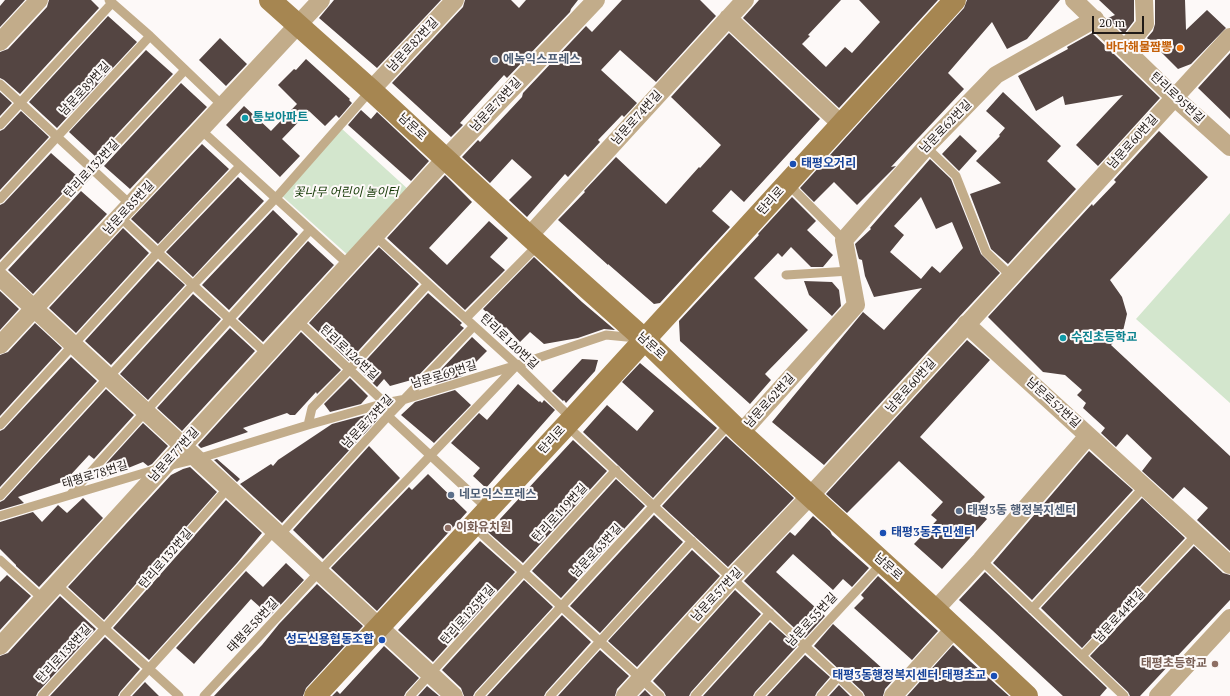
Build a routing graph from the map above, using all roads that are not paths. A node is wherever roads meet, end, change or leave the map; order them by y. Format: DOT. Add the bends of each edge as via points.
graph roads {
  1 [pos="39,0"];
  2 [pos="270,0"];
  3 [pos="321,0"];
  4 [pos="455,0"];
  5 [pos="596,0"];
  6 [pos="744,0"];
  7 [pos="955,0"];
  8 [pos="1074,0"];
  9 [pos="1144,0"];
  10 [pos="110,1"];
  11 [pos="728,18"];
  12 [pos="1095,19"];
  13 [pos="298,25"];
  14 [pos="150,36"];
  15 [pos="1230,37"];
  16 [pos="0,42"];
  17 [pos="1125,49"];
  18 [pos="185,70"];
  19 [pos="0,84"];
  20 [pos="372,90"];
  21 [pos="1174,97"];
  22 [pos="20,103"];
  23 [pos="223,106"];
  24 [pos="841,124"];
  25 [pos="0,125"];
  26 [pos="201,130"];
  27 [pos="57,137"];
  28 [pos="926,147"];
  29 [pos="1230,147"];
  30 [pos="446,158"];
  31 [pos="240,166"];
  32 [pos="92,169"];
  33 [pos="787,183"];
  34 [pos="276,198"];
  35 [pos="0,199"];
  36 [pos="126,211"];
  37 [pos="310,230"];
  38 [pos="375,236"];
  39 [pos="534,240"];
  40 [pos="844,240"];
  41 [pos="158,252"];
  42 [pos="349,264"];
  43 [pos="0,269"];
  44 [pos="850,271"];
  45 [pos="786,275"];
  46 [pos="1011,276"];
  47 [pos="0,277"];
  48 [pos="428,284"];
  49 [pos="193,285"];
  50 [pos="34,309"];
  51 [pos="466,318"];
  52 [pos="229,319"];
  53 [pos="298,321"];
  54 [pos="966,324"];
  55 [pos="474,326"];
  56 [pos="644,339"];
  57 [pos="0,345"];
  58 [pos="73,345"];
  59 [pos="267,354"];
  60 [pos="517,365"];
  61 [pos="349,370"];
  62 [pos="109,378"];
  63 [pos="406,399"];
  64 [pos="385,403"];
  65 [pos="145,412"];
  66 [pos="388,416"];
  67 [pos="569,422"];
  68 [pos="0,425"];
  69 [pos="308,425"];
  70 [pos="736,427"];
  71 [pos="1088,436"];
  72 [pos="183,446"];
  73 [pos="430,456"];
  74 [pos="197,459"];
  75 [pos="164,467"];
  76 [pos="616,470"];
  77 [pos="1144,487"];
  78 [pos="228,488"];
  79 [pos="811,495"];
  80 [pos="0,496"];
  81 [pos="69,496"];
  82 [pos="654,506"];
  83 [pos="488,509"];
  84 [pos="0,516"];
  85 [pos="472,526"];
  86 [pos="277,533"];
  87 [pos="1197,534"];
  88 [pos="692,541"];
  89 [pos="981,560"];
  90 [pos="883,562"];
  91 [pos="1230,565"];
  92 [pos="2,566"];
  93 [pos="319,572"];
  94 [pos="523,572"];
  95 [pos="732,578"];
  96 [pos="56,584"];
  97 [pos="43,599"];
  98 [pos="562,607"];
  99 [pos="1032,609"];
  100 [pos="935,610"];
  101 [pos="770,613"];
  102 [pos="1230,618"];
  103 [pos="378,626"];
  104 [pos="104,629"];
  105 [pos="954,629"];
  106 [pos="599,641"];
  107 [pos="805,645"];
  108 [pos="0,646"];
  109 [pos="1082,656"];
  110 [pos="149,668"];
  111 [pos="430,674"];
  112 [pos="838,677"];
  113 [pos="640,679"];
  114 [pos="42,696"];
  115 [pos="124,696"];
  116 [pos="179,696"];
  117 [pos="204,696"];
  118 [pos="315,696"];
  119 [pos="410,696"];
  120 [pos="454,696"];
  121 [pos="479,696"];
  122 [pos="550,696"];
  123 [pos="624,696"];
  124 [pos="660,696"];
  125 [pos="695,696"];
  126 [pos="759,696"];
  127 [pos="821,696"];
  128 [pos="859,696"];
  129 [pos="893,696"];
  130 [pos="1027,696"];
  131 [pos="1124,696"];
  132 [pos="1158,696"];
  1 -- 16 [label="street"];
  2 -- 13 [label="main road, 남문로"];
  3 -- 13 [label="street, 남문로85번길"];
  4 -- 20 [label="street, 남문로82번길"];
  5 -- 30 [label="street, 남문로78번길"];
  6 -- 11 [label="street, 남문로74번길"];
  7 -- 24 [label="main road, 탄리로"];
  8 -- 12 [label="street, 탄리로95번길"];
  9 -- 17 [label="street" via="1145,24"];
  10 -- 14 [label="lane"];
  10 -- 22 [label="lane"];
  11 -- 24 [label="street"];
  11 -- 39 [label="street, 남문로74번길"];
  12 -- 17 [label="street, 탄리로95번길"];
  12 -- 28 [label="street, 남문로62번길" via="996,75"];
  13 -- 20 [label="main road, 남문로"];
  13 -- 23 [label="street, 남문로85번길"];
  14 -- 18 [label="lane"];
  14 -- 27 [label="lane, 남문로89번길"];
  15 -- 21 [label="street, 남문로60번길"];
  17 -- 21 [label="street, 탄리로95번길"];
  18 -- 23 [label="lane"];
  18 -- 32 [label="lane, 탄리로132번길"];
  19 -- 22 [label="lane"];
  20 -- 30 [label="main road, 남문로"];
  20 -- 34 [label="lane"];
  21 -- 29 [label="street, 탄리로95번길"];
  21 -- 46 [label="street, 남문로60번길"];
  22 -- 25 [label="lane"];
  22 -- 27 [label="lane"];
  23 -- 26 [label="street, 남문로85번길"];
  24 -- 33 [label="main road, 탄리로"];
  26 -- 31 [label="lane"];
  26 -- 36 [label="street, 남문로85번길"];
  27 -- 32 [label="lane"];
  27 -- 35 [label="lane, 남문로89번길"];
  28 -- 40 [label="street, 남문로62번길"];
  28 -- 46 [label="lane" via="956,176 986,252"];
  30 -- 38 [label="street, 남문로77번길"];
  30 -- 39 [label="main road, 남문로"];
  31 -- 34 [label="lane"];
  31 -- 41 [label="lane"];
  32 -- 36 [label="lane"];
  32 -- 43 [label="lane, 탄리로132번길"];
  33 -- 40 [label="lane, 탄리로"];
  33 -- 56 [label="main road, 탄리로"];
  34 -- 37 [label="lane"];
  34 -- 49 [label="lane"];
  36 -- 41 [label="lane"];
  36 -- 50 [label="street, 남문로85번길"];
  37 -- 42 [label="lane"];
  37 -- 52 [label="lane"];
  38 -- 42 [label="street, 남문로77번길"];
  38 -- 48 [label="lane, 탄리로120번길"];
  39 -- 51 [label="lane"];
  39 -- 56 [label="main road, 남문로"];
  40 -- 44 [label="street, 남문로62번길"];
  41 -- 49 [label="lane"];
  41 -- 58 [label="lane"];
  42 -- 53 [label="street, 남문로77번길"];
  44 -- 45 [label="lane"];
  44 -- 70 [label="street, 남문로62번길" via="856,305"];
  46 -- 54 [label="street, 남문로60번길"];
  47 -- 50 [label="street"];
  48 -- 51 [label="lane, 탄리로120번길"];
  48 -- 61 [label="lane"];
  49 -- 52 [label="lane"];
  49 -- 62 [label="lane"];
  50 -- 57 [label="street, 남문로85번길"];
  50 -- 58 [label="street"];
  51 -- 55 [label="lane, 탄리로120번길"];
  52 -- 59 [label="lane"];
  52 -- 65 [label="lane"];
  53 -- 59 [label="street, 남문로77번길"];
  53 -- 61 [label="lane, 탄리로126번길"];
  54 -- 71 [label="street, 남문로52번길"];
  54 -- 79 [label="street, 남문로60번길"];
  55 -- 60 [label="lane, 탄리로120번길"];
  55 -- 63 [label="lane, 남문로73번길"];
  56 -- 60 [label="lane, 남문로69번길" via="606,335"];
  56 -- 67 [label="main road, 탄리로"];
  56 -- 70 [label="main road, 남문로"];
  58 -- 62 [label="street"];
  58 -- 68 [label="lane"];
  59 -- 72 [label="street, 남문로77번길"];
  60 -- 63 [label="lane, 남문로69번길"];
  60 -- 67 [label="lane, 탄리로120번길"];
  60 -- 73 [label="lane, 남문로69번길"];
  61 -- 64 [label="lane, 탄리로126번길"];
  61 -- 69 [label="lane" via="312,408"];
  62 -- 65 [label="street"];
  62 -- 80 [label="lane"];
  63 -- 64 [label="lane, 남문로69번길"];
  63 -- 66 [label="lane, 남문로73번길"];
  64 -- 66 [label="lane"];
  64 -- 69 [label="lane, 남문로69번길"];
  65 -- 72 [label="street"];
  65 -- 81 [label="lane"];
  66 -- 73 [label="lane"];
  66 -- 86 [label="lane, 남문로73번길"];
  67 -- 76 [label="lane"];
  67 -- 83 [label="main road, 탄리로"];
  69 -- 74 [label="lane, 남문로69번길"];
  70 -- 79 [label="main road, 남문로"];
  70 -- 82 [label="lane, 남문로63번길"];
  71 -- 77 [label="street"];
  71 -- 89 [label="street, 남문로52번길"];
  72 -- 74 [label="street"];
  72 -- 75 [label="street, 남문로77번길"];
  73 -- 83 [label="lane"];
  73 -- 93 [label="lane"];
  74 -- 75 [label="lane, 태평로78번길"];
  74 -- 78 [label="street"];
  75 -- 81 [label="lane, 태평로78번길"];
  75 -- 96 [label="street, 남문로77번길"];
  76 -- 82 [label="lane"];
  76 -- 94 [label="lane, 탄리로119번길"];
  77 -- 87 [label="street"];
  77 -- 99 [label="lane"];
  78 -- 86 [label="street"];
  78 -- 104 [label="lane, 탄리로132번길"];
  79 -- 90 [label="main road, 남문로"];
  79 -- 95 [label="street, 남문로57번길"];
  81 -- 84 [label="lane, 태평로78번길"];
  82 -- 88 [label="lane"];
  82 -- 98 [label="lane, 남문로63번길"];
  83 -- 85 [label="main road, 탄리로"];
  85 -- 94 [label="lane"];
  85 -- 103 [label="main road, 탄리로"];
  86 -- 93 [label="street"];
  86 -- 110 [label="lane"];
  87 -- 91 [label="street"];
  87 -- 109 [label="lane, 남문로44번길"];
  88 -- 95 [label="lane"];
  88 -- 106 [label="lane"];
  89 -- 99 [label="lane"];
  89 -- 100 [label="street, 남문로52번길"];
  90 -- 100 [label="main road, 남문로"];
  90 -- 107 [label="lane, 남문로55번길"];
  92 -- 97 [label="lane"];
  93 -- 103 [label="street"];
  93 -- 117 [label="lane, 태평로58번길"];
  94 -- 98 [label="lane"];
  94 -- 111 [label="lane, 탄리로125번길"];
  95 -- 101 [label="lane"];
  95 -- 113 [label="street, 남문로57번길"];
  96 -- 97 [label="street, 남문로77번길"];
  96 -- 104 [label="lane, 탄리로138번길"];
  97 -- 108 [label="street, 남문로77번길"];
  98 -- 106 [label="lane"];
  98 -- 121 [label="lane, 남문로63번길"];
  99 -- 109 [label="lane"];
  100 -- 105 [label="main road, 남문로"];
  101 -- 107 [label="lane"];
  101 -- 125 [label="lane"];
  102 -- 132 [label="street"];
  103 -- 111 [label="street"];
  103 -- 118 [label="main road, 탄리로"];
  104 -- 110 [label="lane, 탄리로138번길"];
  104 -- 114 [label="lane, 탄리로138번길"];
  105 -- 129 [label="street"];
  105 -- 130 [label="main road, 남문로"];
  106 -- 113 [label="lane"];
  106 -- 122 [label="lane"];
  107 -- 112 [label="lane"];
  107 -- 126 [label="lane, 남문로55번길"];
  109 -- 131 [label="lane"];
  110 -- 115 [label="lane"];
  110 -- 116 [label="lane, 탄리로138번길"];
  111 -- 119 [label="lane, 탄리로125번길"];
  111 -- 120 [label="street"];
  112 -- 127 [label="lane"];
  112 -- 128 [label="lane"];
  113 -- 123 [label="street, 남문로57번길"];
  113 -- 124 [label="lane"];
}
